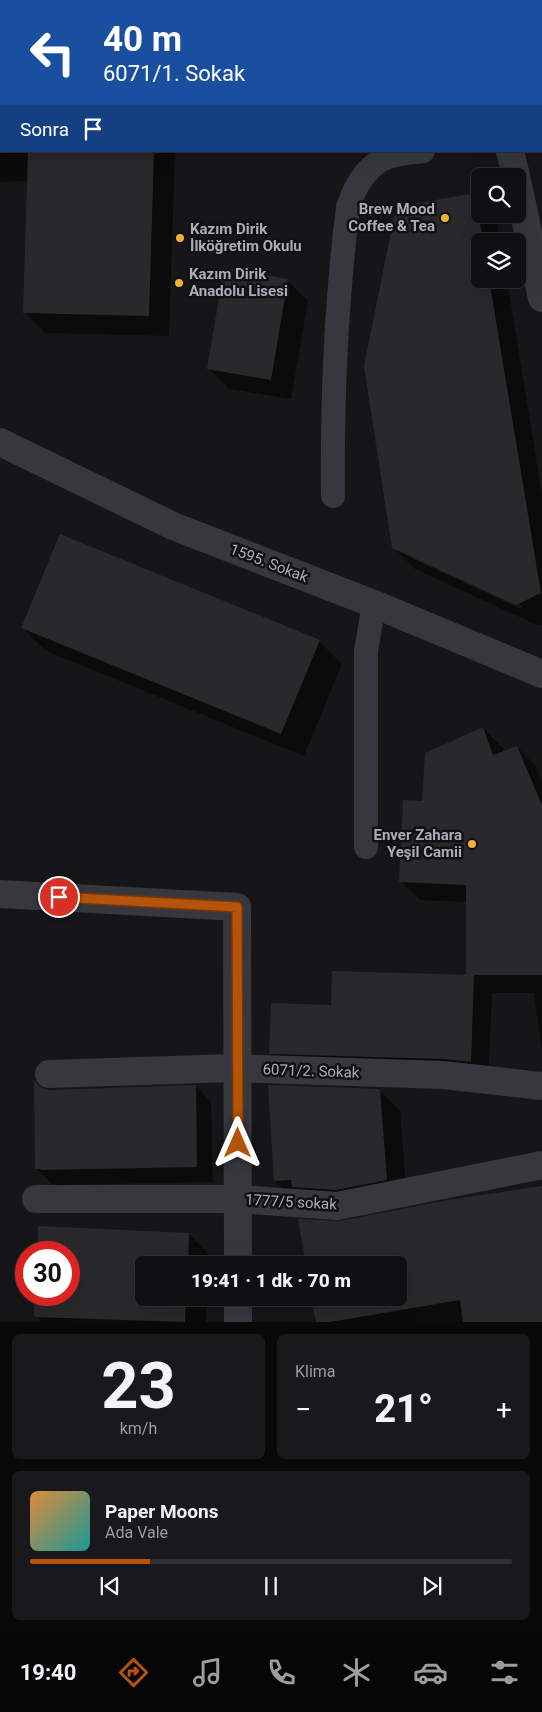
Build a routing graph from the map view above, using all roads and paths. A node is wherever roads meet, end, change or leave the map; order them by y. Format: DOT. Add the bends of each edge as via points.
graph roads {
  1 [pos="416,152"];
  2 [pos="510,152"];
  3 [pos="514,168"];
  4 [pos="526,223"];
  5 [pos="542,298"];
  6 [pos="0,442"];
  7 [pos="332,496"];
  8 [pos="374,604"];
  9 [pos="542,674"];
  10 [pos="366,847"];
  11 [pos="0,894"];
  12 [pos="238,1068"];
  13 [pos="49,1074"];
  14 [pos="542,1086"];
  15 [pos="542,1164"];
  16 [pos="36,1199"];
  17 [pos="238,1199"];
  18 [pos="238,1256"];
  19 [pos="238,1306"];
  20 [pos="238,1322"];
  1 -- 7 [label="lane" via="389,156 373,166 360,180 348,207 337,326"];
  2 -- 3 [label="street"];
  4 -- 5 [label="street"];
  6 -- 8 [label="street, 1595. Sokak" via="173,526"];
  8 -- 9 [label="street, 1595. Sokak"];
  8 -- 10 [label="lane" via="366,652"];
  11 -- 12 [label="street" via="237,907"];
  12 -- 13 [label="street, 6071/2. Sokak"];
  12 -- 14 [label="street, 6071/2. Sokak" via="443,1075"];
  12 -- 17 [label="street"];
  15 -- 17 [label="street, 1777/5 sokak" via="337,1206"];
  16 -- 17 [label="street, 1777/5 sokak"];
  17 -- 18 [label="street"];
  19 -- 20 [label="street"];
}
